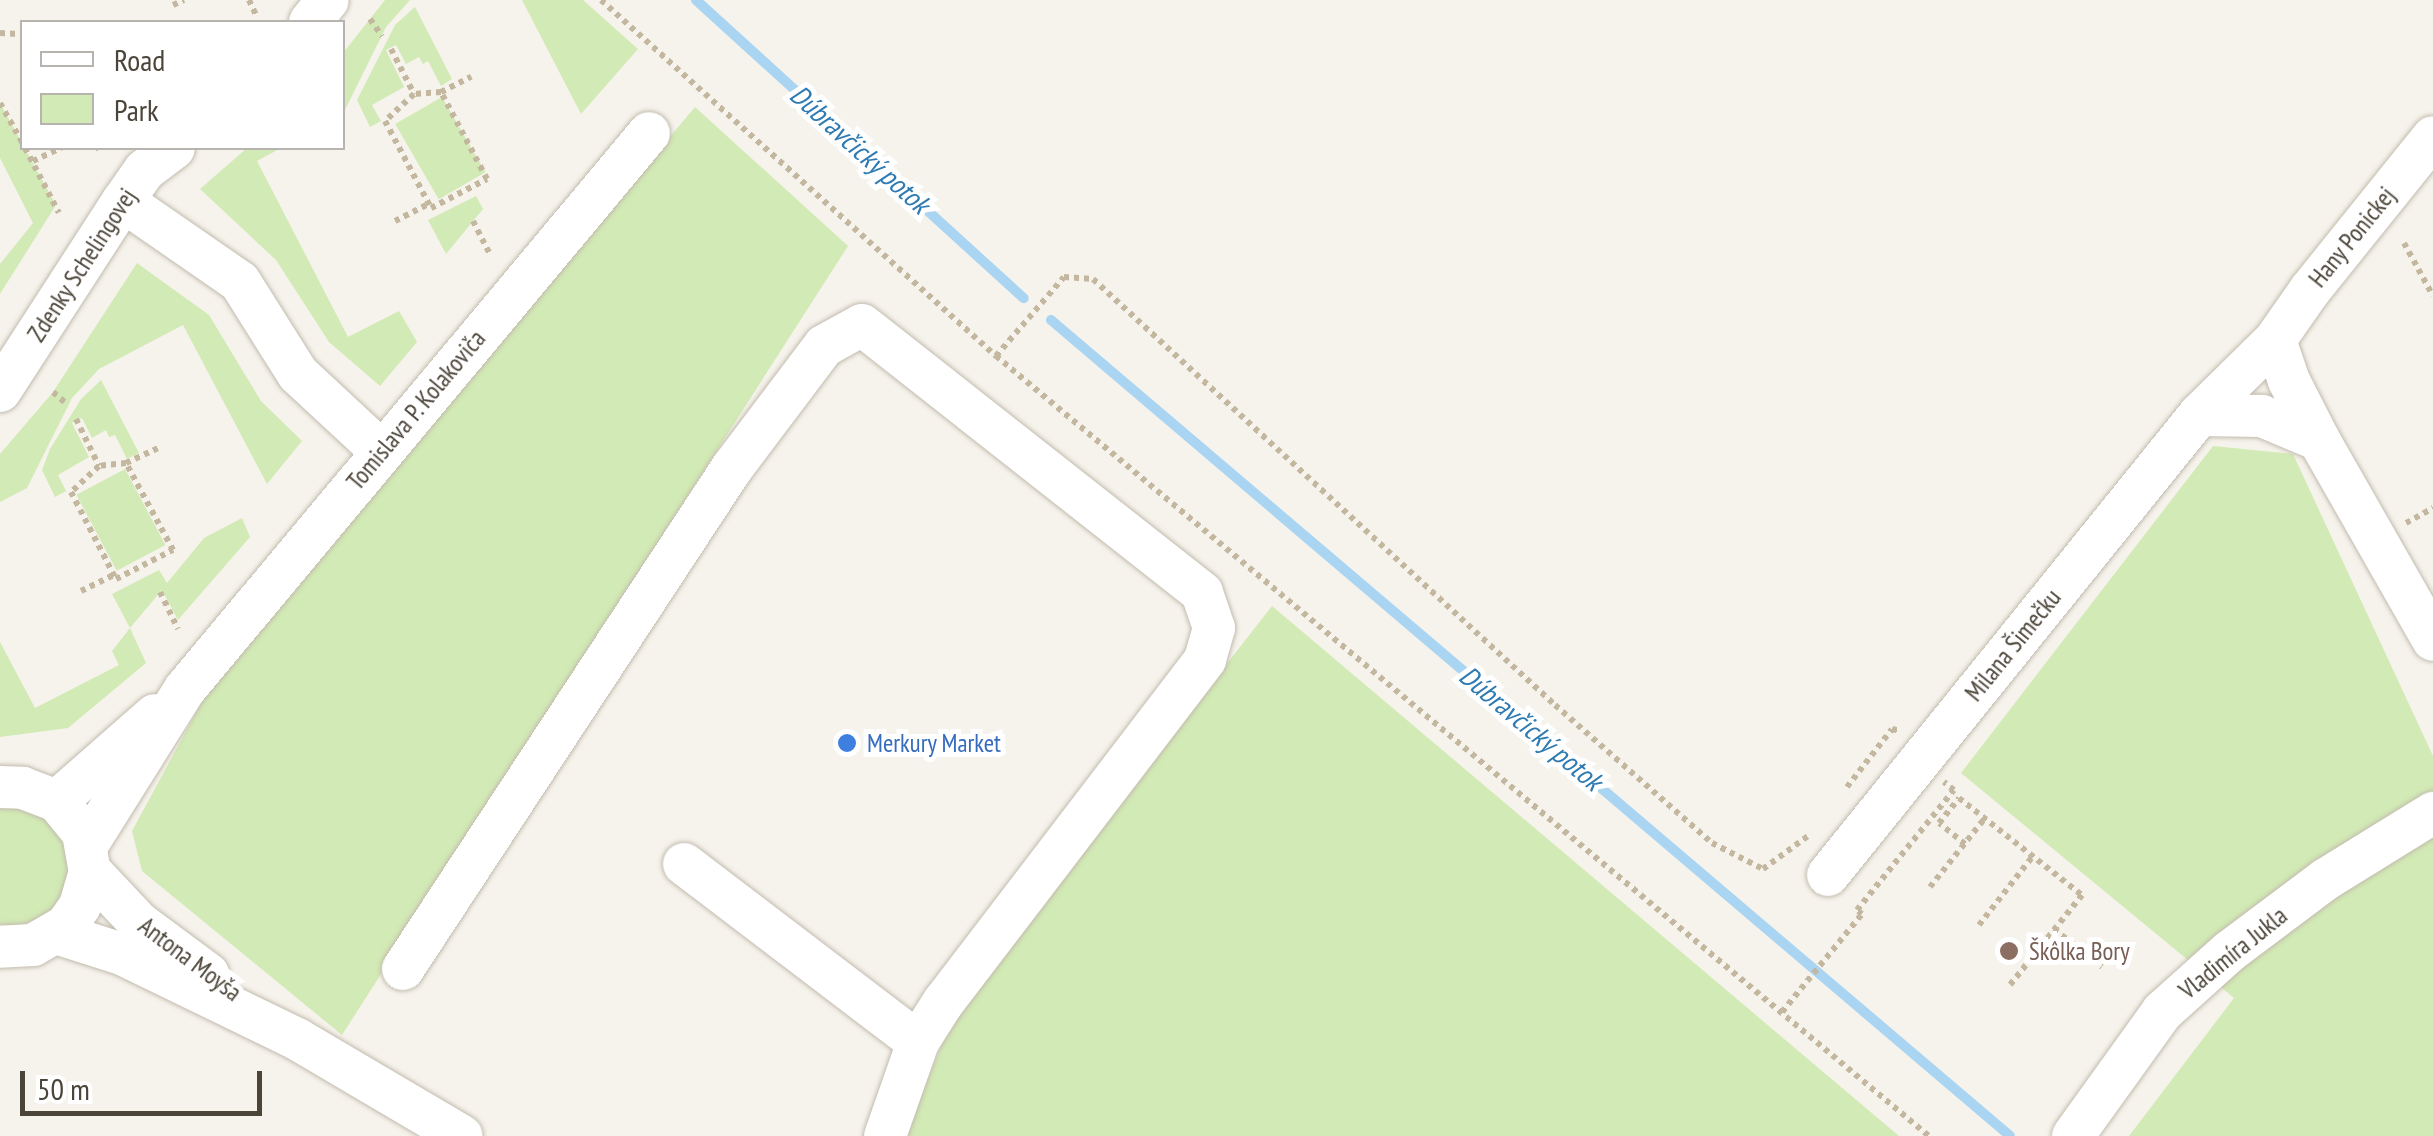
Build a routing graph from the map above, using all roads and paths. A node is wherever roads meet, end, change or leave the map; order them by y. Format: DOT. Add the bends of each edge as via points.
graph roads {
  1 [pos="184,0"];
  2 [pos="249,0"];
  3 [pos="328,0"];
  4 [pos="601,0"];
  5 [pos="174,6"];
  6 [pos="258,17"];
  7 [pos="370,19"];
  8 [pos="312,20"];
  9 [pos="382,36"];
  10 [pos="391,49"];
  11 [pos="471,77"];
  12 [pos="441,92"];
  13 [pos="414,94"];
  14 [pos="0,103"];
  15 [pos="649,133"];
  16 [pos="2433,137"];
  17 [pos="20,138"];
  18 [pos="27,150"];
  19 [pos="57,150"];
  20 [pos="171,150"];
  21 [pos="33,161"];
  22 [pos="460,193"];
  23 [pos="122,201"];
  24 [pos="466,201"];
  25 [pos="429,204"];
  26 [pos="59,212"];
  27 [pos="395,221"];
  28 [pos="473,221"];
  29 [pos="2404,243"];
  30 [pos="490,255"];
  31 [pos="2433,296"];
  32 [pos="2275,340"];
  33 [pos="996,356"];
  34 [pos="0,391"];
  35 [pos="53,392"];
  36 [pos="68,405"];
  37 [pos="2199,415"];
  38 [pos="76,419"];
  39 [pos="2319,440"];
  40 [pos="158,448"];
  41 [pos="381,451"];
  42 [pos="126,464"];
  43 [pos="100,466"];
  44 [pos="2433,508"];
  45 [pos="2396,528"];
  46 [pos="114,575"];
  47 [pos="81,591"];
  48 [pos="160,592"];
  49 [pos="178,629"];
  50 [pos="2433,640"];
  51 [pos="185,689"];
  52 [pos="1937,758"];
  53 [pos="0,787"];
  54 [pos="1844,791"];
  55 [pos="56,801"];
  56 [pos="2433,813"];
  57 [pos="1986,818"];
  58 [pos="1820,821"];
  59 [pos="1965,844"];
  60 [pos="2033,856"];
  61 [pos="89,858"];
  62 [pos="684,864"];
  63 [pos="1828,876"];
  64 [pos="1930,887"];
  65 [pos="1978,925"];
  66 [pos="2054,929"];
  67 [pos="56,933"];
  68 [pos="0,947"];
  69 [pos="2102,967"];
  70 [pos="403,969"];
  71 [pos="2010,985"];
  72 [pos="1782,1012"];
  73 [pos="298,1040"];
  74 [pos="914,1050"];
  75 [pos="462,1136"];
  76 [pos="856,1136"];
  77 [pos="885,1136"];
  78 [pos="1930,1136"];
  79 [pos="2073,1136"];
  1 -- 5 [label="path"];
  2 -- 6 [label="path"];
  3 -- 8 [label="street"];
  4 -- 33 [label="path"];
  7 -- 9 [label="path"];
  10 -- 13 [label="path"];
  11 -- 12 [label="path"];
  12 -- 13 [label="path"];
  12 -- 22 [label="path" via="487,179"];
  13 -- 25 [label="path" via="386,121"];
  14 -- 17 [label="path"];
  15 -- 41 [label="street, Tomislava P. Kolakoviča"];
  16 -- 32 [label="street, Hany Ponickej"];
  18 -- 21 [label="path"];
  19 -- 21 [label="path"];
  20 -- 23 [label="street, Zdenky Schelingovej" via="145,170"];
  21 -- 26 [label="path"];
  22 -- 24 [label="path"];
  22 -- 25 [label="path"];
  23 -- 34 [label="street, Zdenky Schelingovej"];
  23 -- 41 [label="street" via="240,282 298,374"];
  25 -- 27 [label="path"];
  28 -- 30 [label="path"];
  29 -- 31 [label="path"];
  32 -- 37 [label="street, Milana Šimečku"];
  32 -- 39 [label="street"];
  33 -- 58 [label="path" via="1064,277 1094,280 1712,843 1762,869"];
  33 -- 72 [label="path"];
  35 -- 36 [label="path"];
  37 -- 39 [label="street" via="2262,416"];
  37 -- 52 [label="street, Milana Šimečku"];
  38 -- 43 [label="path"];
  39 -- 50 [label="street"];
  40 -- 42 [label="path"];
  41 -- 51 [label="street, Tomislava P. Kolakoviča"];
  42 -- 43 [label="path"];
  42 -- 46 [label="path" via="173,550"];
  43 -- 46 [label="path" via="71,492"];
  44 -- 45 [label="path"];
  46 -- 47 [label="path"];
  48 -- 49 [label="path"];
  51 -- 55 [label="street, Tomislava P. Kolakoviča"];
  51 -- 61 [label="street, Tomislava P. Kolakoviča"];
  52 -- 54 [label="path" via="1892,729"];
  52 -- 63 [label="street, Milana Šimečku"];
  52 -- 72 [label="path" via="1954,790"];
  53 -- 55 [label="street"];
  55 -- 61 [label="street, Antona Moyša" via="76,822"];
  56 -- 79 [label="street, Vladimíra Jukla" via="2326,879 2162,1012"];
  57 -- 59 [label="path"];
  57 -- 59 [label="path" via="1960,798 1939,823"];
  57 -- 60 [label="path"];
  59 -- 64 [label="path"];
  60 -- 65 [label="path"];
  60 -- 66 [label="path" via="2082,895"];
  61 -- 67 [label="street, Tomislava P. Kolakoviča" via="80,906"];
  61 -- 73 [label="street, Antona Moyša" via="139,924"];
  62 -- 74 [label="street"];
  66 -- 69 [label="path"];
  66 -- 71 [label="path"];
  67 -- 68 [label="street" via="33,944"];
  67 -- 73 [label="street, Antona Moyša" via="122,954"];
  70 -- 74 [label="street" via="732,468 824,346 862,325 1202,594 1214,628 1205,660 944,1001"];
  72 -- 78 [label="path"];
  73 -- 75 [label="street, Antona Moyša"];
  74 -- 76 [label="street"];
  74 -- 77 [label="street"];
}
